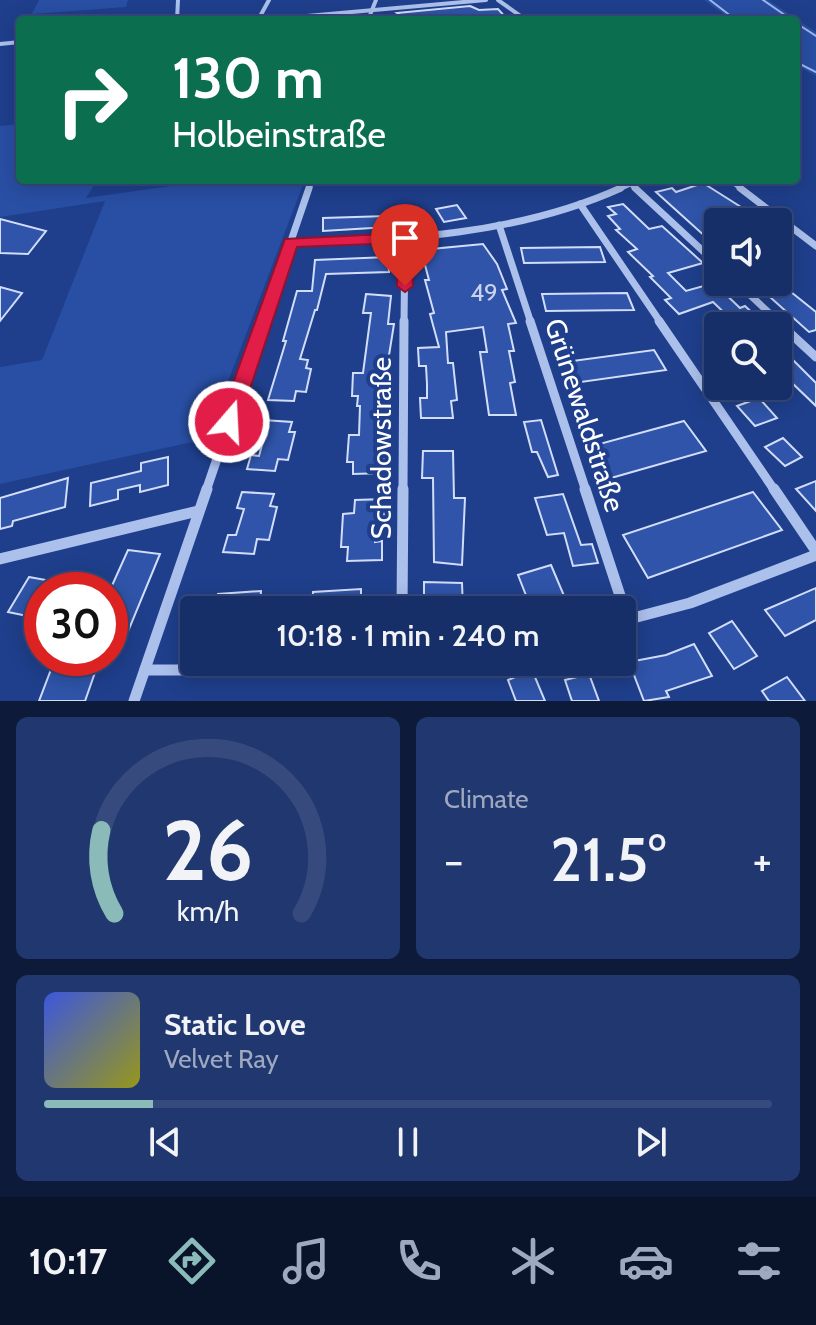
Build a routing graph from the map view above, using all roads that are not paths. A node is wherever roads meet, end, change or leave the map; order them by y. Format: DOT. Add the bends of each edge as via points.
graph roads {
  1 [pos="376,0"];
  2 [pos="486,0"];
  3 [pos="498,0"];
  4 [pos="372,10"];
  5 [pos="305,16"];
  6 [pos="370,16"];
  7 [pos="520,16"];
  8 [pos="311,184"];
  9 [pos="630,184"];
  10 [pos="637,184"];
  11 [pos="735,184"];
  12 [pos="580,204"];
  13 [pos="499,225"];
  14 [pos="405,238"];
  15 [pos="290,243"];
  16 [pos="816,246"];
  17 [pos="704,251"];
  18 [pos="751,296"];
  19 [pos="816,357"];
  20 [pos="198,511"];
  21 [pos="816,553"];
  22 [pos="0,559"];
  23 [pos="402,596"];
  24 [pos="617,596"];
  25 [pos="636,618"];
  26 [pos="145,670"];
  27 [pos="180,670"];
  28 [pos="134,701"];
  1 -- 4 [label="street"];
  2 -- 4 [label="street"];
  3 -- 7 [label="street"];
  4 -- 5 [label="street"];
  4 -- 6 [label="street"];
  8 -- 15 [label="street"];
  9 -- 12 [label="street"];
  10 -- 17 [label="street"];
  11 -- 16 [label="street"];
  12 -- 13 [label="street"];
  12 -- 21 [label="street"];
  13 -- 14 [label="street"];
  13 -- 24 [label="street, Grünewaldstraße"];
  14 -- 15 [label="street"];
  14 -- 23 [label="street, Schadowstraße"];
  15 -- 20 [label="street"];
  18 -- 19 [label="street"];
  20 -- 22 [label="street"];
  20 -- 26 [label="street"];
  21 -- 25 [label="street" via="717,594"];
  26 -- 27 [label="street"];
  26 -- 28 [label="street"];
}
